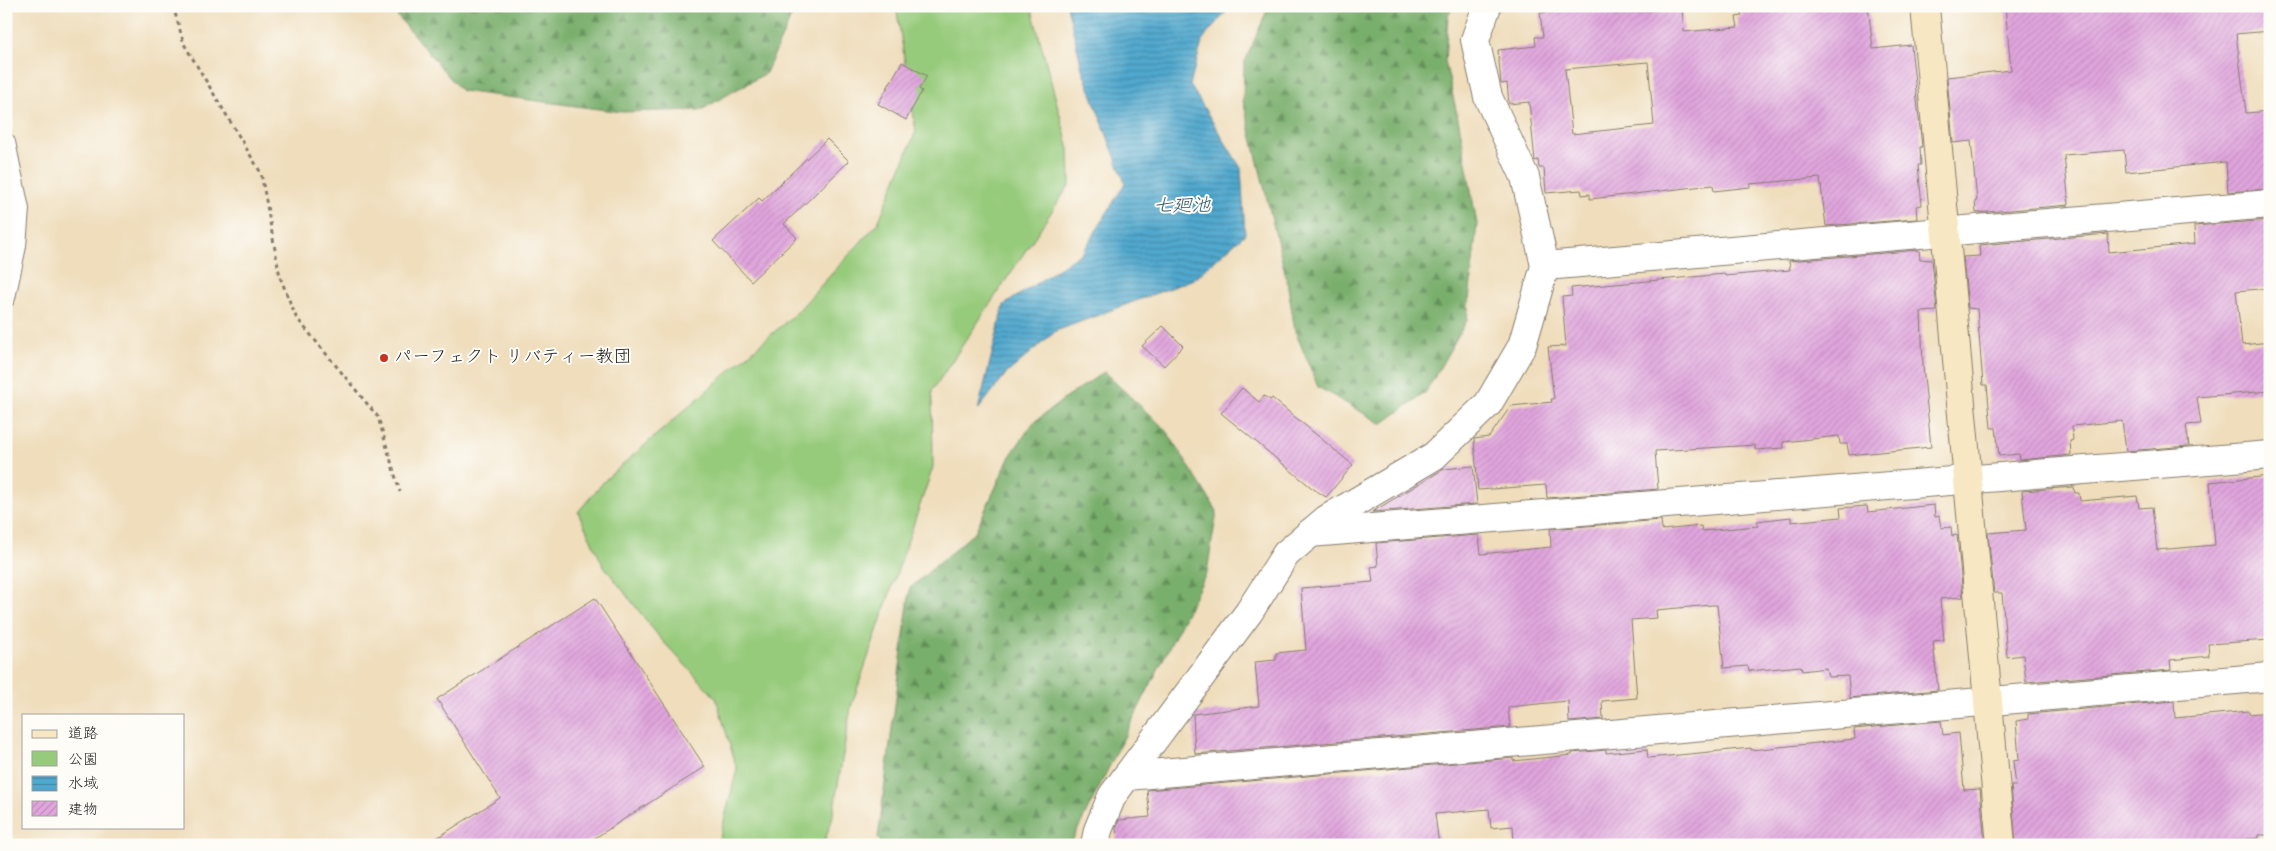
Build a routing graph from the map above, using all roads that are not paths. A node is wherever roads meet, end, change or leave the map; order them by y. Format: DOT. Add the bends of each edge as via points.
graph roads {
  1 [pos="1487,6"];
  2 [pos="1925,6"];
  3 [pos="6,142"];
  4 [pos="2270,204"];
  5 [pos="1946,232"];
  6 [pos="1545,266"];
  7 [pos="6,298"];
  8 [pos="2270,455"];
  9 [pos="1968,479"];
  10 [pos="1310,533"];
  11 [pos="2270,677"];
  12 [pos="1988,702"];
  13 [pos="1128,776"];
  14 [pos="1096,845"];
  15 [pos="2001,845"];
  1 -- 6 [label="street" via="1475,40 1488,97 1526,177"];
  2 -- 5 [label="street"];
  3 -- 7 [label="lane" via="20,209 17,246"];
  4 -- 5 [label="street"];
  5 -- 6 [label="street"];
  5 -- 9 [label="street"];
  6 -- 10 [label="street" via="1522,346 1488,404 1434,456 1327,519"];
  8 -- 9 [label="street"];
  9 -- 10 [label="street"];
  9 -- 12 [label="street"];
  10 -- 13 [label="street" via="1286,554 1249,612"];
  11 -- 12 [label="street"];
  12 -- 13 [label="street"];
  12 -- 15 [label="street"];
  13 -- 14 [label="street" via="1112,796 1098,830"];
}
